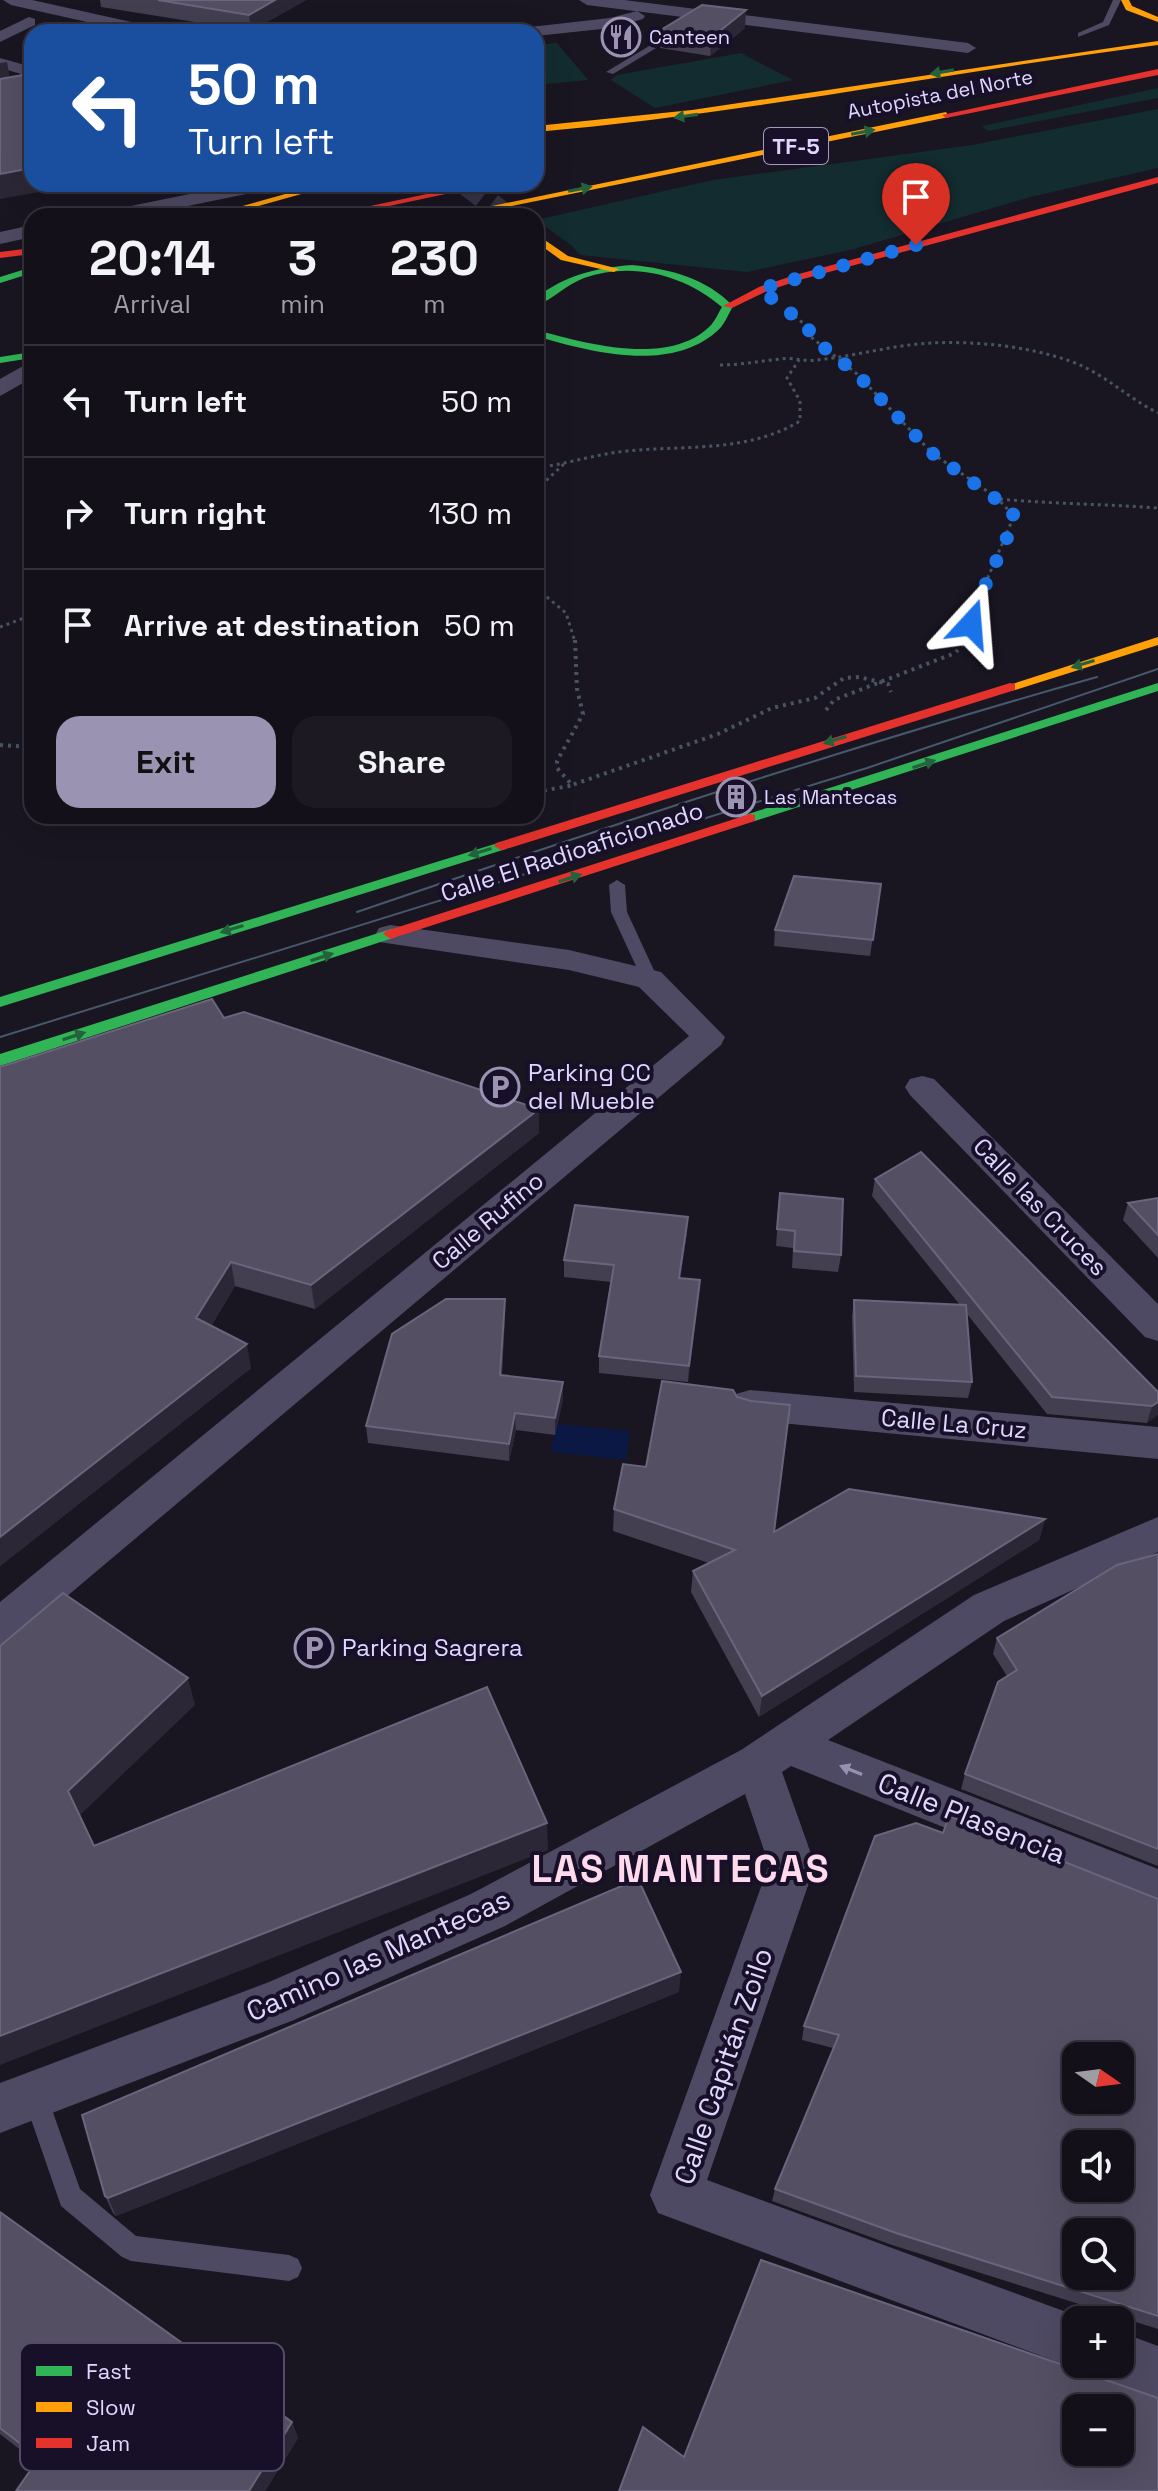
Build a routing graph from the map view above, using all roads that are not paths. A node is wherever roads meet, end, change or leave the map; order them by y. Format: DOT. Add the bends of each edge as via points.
graph roads {
  1 [pos="11,0"];
  2 [pos="74,0"];
  3 [pos="587,0"];
  4 [pos="1117,0"];
  5 [pos="1125,0"];
  6 [pos="657,5"];
  7 [pos="54,10"];
  8 [pos="700,17"];
  9 [pos="1158,20"];
  10 [pos="29,22"];
  11 [pos="25,24"];
  12 [pos="118,24"];
  13 [pos="24,25"];
  14 [pos="544,30"];
  15 [pos="1081,35"];
  16 [pos="0,37"];
  17 [pos="1158,43"];
  18 [pos="968,48"];
  19 [pos="1158,51"];
  20 [pos="0,53"];
  21 [pos="24,60"];
  22 [pos="0,63"];
  23 [pos="24,70"];
  24 [pos="610,72"];
  25 [pos="1158,72"];
  26 [pos="956,91"];
  27 [pos="544,128"];
  28 [pos="834,157"];
  29 [pos="649,175"];
  30 [pos="1158,180"];
  31 [pos="227,192"];
  32 [pos="302,192"];
  33 [pos="449,192"];
  34 [pos="150,208"];
  35 [pos="242,208"];
  36 [pos="368,208"];
  37 [pos="488,208"];
  38 [pos="24,233"];
  39 [pos="0,238"];
  40 [pos="544,243"];
  41 [pos="24,252"];
  42 [pos="0,255"];
  43 [pos="565,258"];
  44 [pos="620,270"];
  45 [pos="24,274"];
  46 [pos="793,277"];
  47 [pos="693,279"];
  48 [pos="0,281"];
  49 [pos="563,281"];
  50 [pos="544,293"];
  51 [pos="728,306"];
  52 [pos="544,325"];
  53 [pos="544,335"];
  54 [pos="571,343"];
  55 [pos="24,356"];
  56 [pos="0,360"];
  57 [pos="24,373"];
  58 [pos="0,389"];
  59 [pos="1158,641"];
  60 [pos="1158,687"];
  61 [pos="617,885"];
  62 [pos="390,935"];
  63 [pos="650,979"];
  64 [pos="0,1002"];
  65 [pos="0,1060"];
  66 [pos="922,1087"];
  67 [pos="1158,1327"];
  68 [pos="750,1405"];
  69 [pos="1158,1443"];
  70 [pos="1158,1534"];
  71 [pos="0,1627"];
  72 [pos="771,1754"];
  73 [pos="1158,1891"];
  74 [pos="17,2101"];
  75 [pos="289,2268"];
  76 [pos="1062,2337"];
  77 [pos="1134,2364"];
  78 [pos="1158,2373"];
  1 -- 7 [label="street"];
  2 -- 7 [label="street"];
  3 -- 6 [label="street"];
  4 -- 15 [label="lane" via="1106,23"];
  5 -- 9 [label="main road" via="1129,8"];
  6 -- 8 [label="street"];
  6 -- 14 [label="street" via="611,23"];
  7 -- 12 [label="street"];
  8 -- 18 [label="street"];
  8 -- 24 [label="lane"];
  10 -- 11 [label="street"];
  13 -- 16 [label="street"];
  17 -- 27 [label="main road, one-way" via="1043,55 664,119"];
  19 -- 26 [label="main road, Autopista del Norte"];
  20 -- 21 [label="street"];
  22 -- 23 [label="street"];
  29 -- 25 [label="main road, Autopista del Norte / TF-5, one-way"];
  28 -- 29 [label="main road"];
  37 -- 29 [label="main road, Autopista del Norte / TF-5, one-way"];
  30 -- 46 [label="main road"];
  31 -- 34 [label="street"];
  32 -- 35 [label="main road"];
  33 -- 36 [label="main road"];
  38 -- 39 [label="street"];
  40 -- 43 [label="main road"];
  41 -- 42 [label="main road"];
  43 -- 44 [label="main road"];
  43 -- 49 [label="main road"];
  44 -- 47 [label="main road"];
  44 -- 49 [label="main road"];
  45 -- 48 [label="main road"];
  46 -- 47 [label="main road"];
  46 -- 51 [label="main road"];
  47 -- 51 [label="main road" via="716,291"];
  49 -- 50 [label="main road"];
  51 -- 54 [label="main road" via="721,327 675,348 622,351"];
  52 -- 54 [label="main road"];
  53 -- 54 [label="main road"];
  55 -- 56 [label="main road"];
  57 -- 58 [label="street"];
  59 -- 64 [label="main road, Calle El Radioaficionado, one-way"];
  62 -- 60 [label="main road, Calle El Radioaficionado, one-way"];
  61 -- 63 [label="lane" via="619,912"];
  62 -- 63 [label="street" via="569,960"];
  65 -- 62 [label="main road, Calle El Radioaficionado, one-way"];
  63 -- 71 [label="street, Calle Rufino" via="709,1037"];
  66 -- 67 [label="street, Calle las Cruces"];
  68 -- 69 [label="street, Calle La Cruz"];
  70 -- 72 [label="street, Camino las Mantecas" via="989,1608"];
  73 -- 72 [label="street, Calle Plasencia, one-way"];
  72 -- 74 [label="street, Camino las Mantecas" via="488,1910 277,2003"];
  72 -- 76 [label="street, Calle Capitán Zoilo" via="792,1865 676,2195"];
  74 -- 75 [label="lane" via="70,2197 131,2248"];
  77 -- 78 [label="street"];
}
